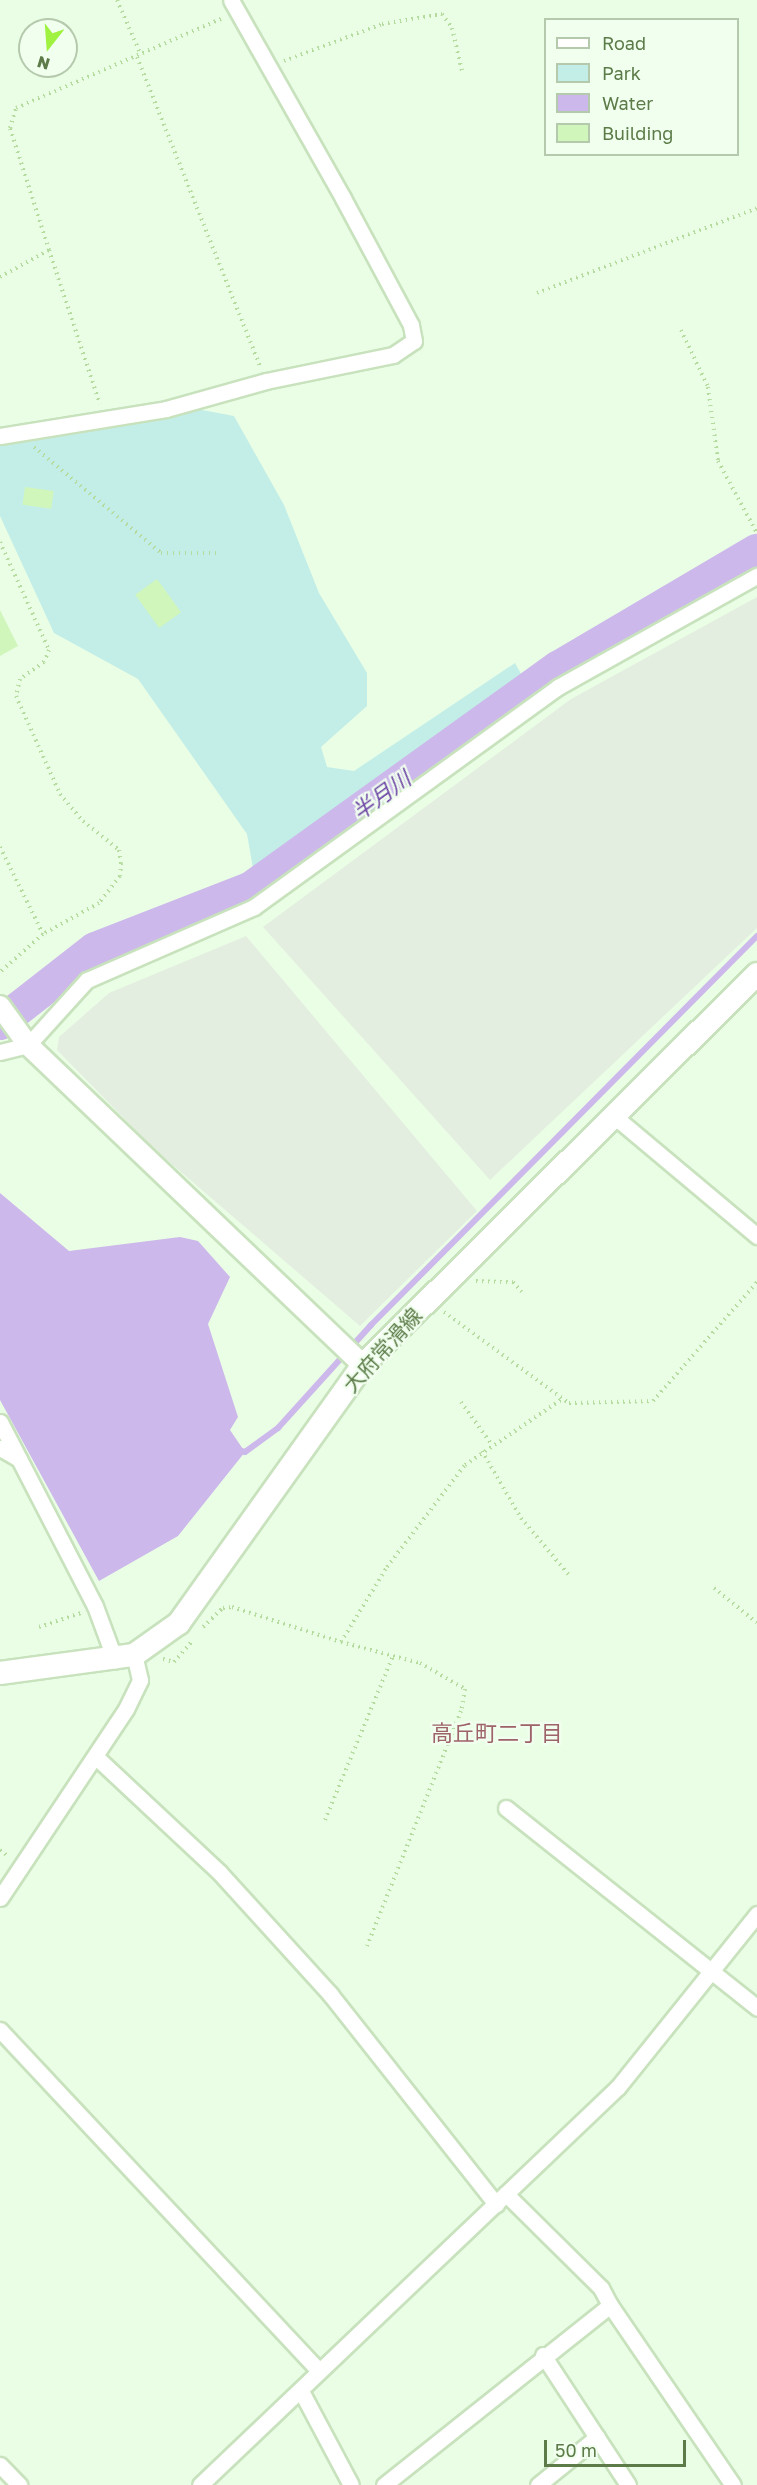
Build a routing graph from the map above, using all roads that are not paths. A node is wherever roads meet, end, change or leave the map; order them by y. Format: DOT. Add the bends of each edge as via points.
graph roads {
  1 [pos="234,6"];
  2 [pos="0,436"];
  3 [pos="757,576"];
  4 [pos="757,974"];
  5 [pos="0,1006"];
  6 [pos="24,1037"];
  7 [pos="0,1052"];
  8 [pos="614,1116"];
  9 [pos="757,1236"];
  10 [pos="363,1365"];
  11 [pos="0,1422"];
  12 [pos="0,1448"];
  13 [pos="19,1459"];
  14 [pos="132,1655"];
  15 [pos="0,1673"];
  16 [pos="95,1756"];
  17 [pos="506,1808"];
  18 [pos="0,1898"];
  19 [pos="757,1914"];
  20 [pos="712,1970"];
  21 [pos="757,2008"];
  22 [pos="0,2030"];
  23 [pos="501,2199"];
  24 [pos="610,2305"];
  25 [pos="543,2355"];
  26 [pos="319,2371"];
  27 [pos="301,2391"];
  28 [pos="597,2437"];
  29 [pos="0,2465"];
  30 [pos="19,2485"];
  31 [pos="200,2485"];
  32 [pos="351,2485"];
  33 [pos="384,2485"];
  34 [pos="538,2485"];
  35 [pos="628,2485"];
  36 [pos="733,2485"];
  1 -- 2 [label="street" via="411,325 414,341 393,355 107,419"];
  3 -- 6 [label="street" via="558,687 254,907 87,980"];
  4 -- 8 [label="main road, 大府常滑線"];
  5 -- 6 [label="street"];
  6 -- 7 [label="street"];
  6 -- 10 [label="street"];
  8 -- 9 [label="street"];
  8 -- 10 [label="main road, 大府常滑線" via="591,1133"];
  10 -- 14 [label="main road, 大府常滑線" via="179,1623"];
  11 -- 13 [label="street"];
  12 -- 13 [label="street"];
  13 -- 14 [label="street" via="95,1606"];
  14 -- 15 [label="main road"];
  14 -- 16 [label="street" via="140,1680"];
  16 -- 18 [label="street"];
  16 -- 23 [label="street" via="220,1873 330,1994"];
  17 -- 20 [label="street"];
  19 -- 20 [label="street"];
  20 -- 21 [label="street"];
  20 -- 23 [label="street" via="618,2087"];
  22 -- 26 [label="street"];
  23 -- 24 [label="street" via="601,2288"];
  23 -- 26 [label="street"];
  24 -- 25 [label="street"];
  24 -- 36 [label="street"];
  25 -- 28 [label="street"];
  25 -- 33 [label="street"];
  26 -- 27 [label="street"];
  27 -- 31 [label="street"];
  27 -- 32 [label="street"];
  28 -- 34 [label="street"];
  28 -- 35 [label="street"];
  29 -- 30 [label="street"];
}
